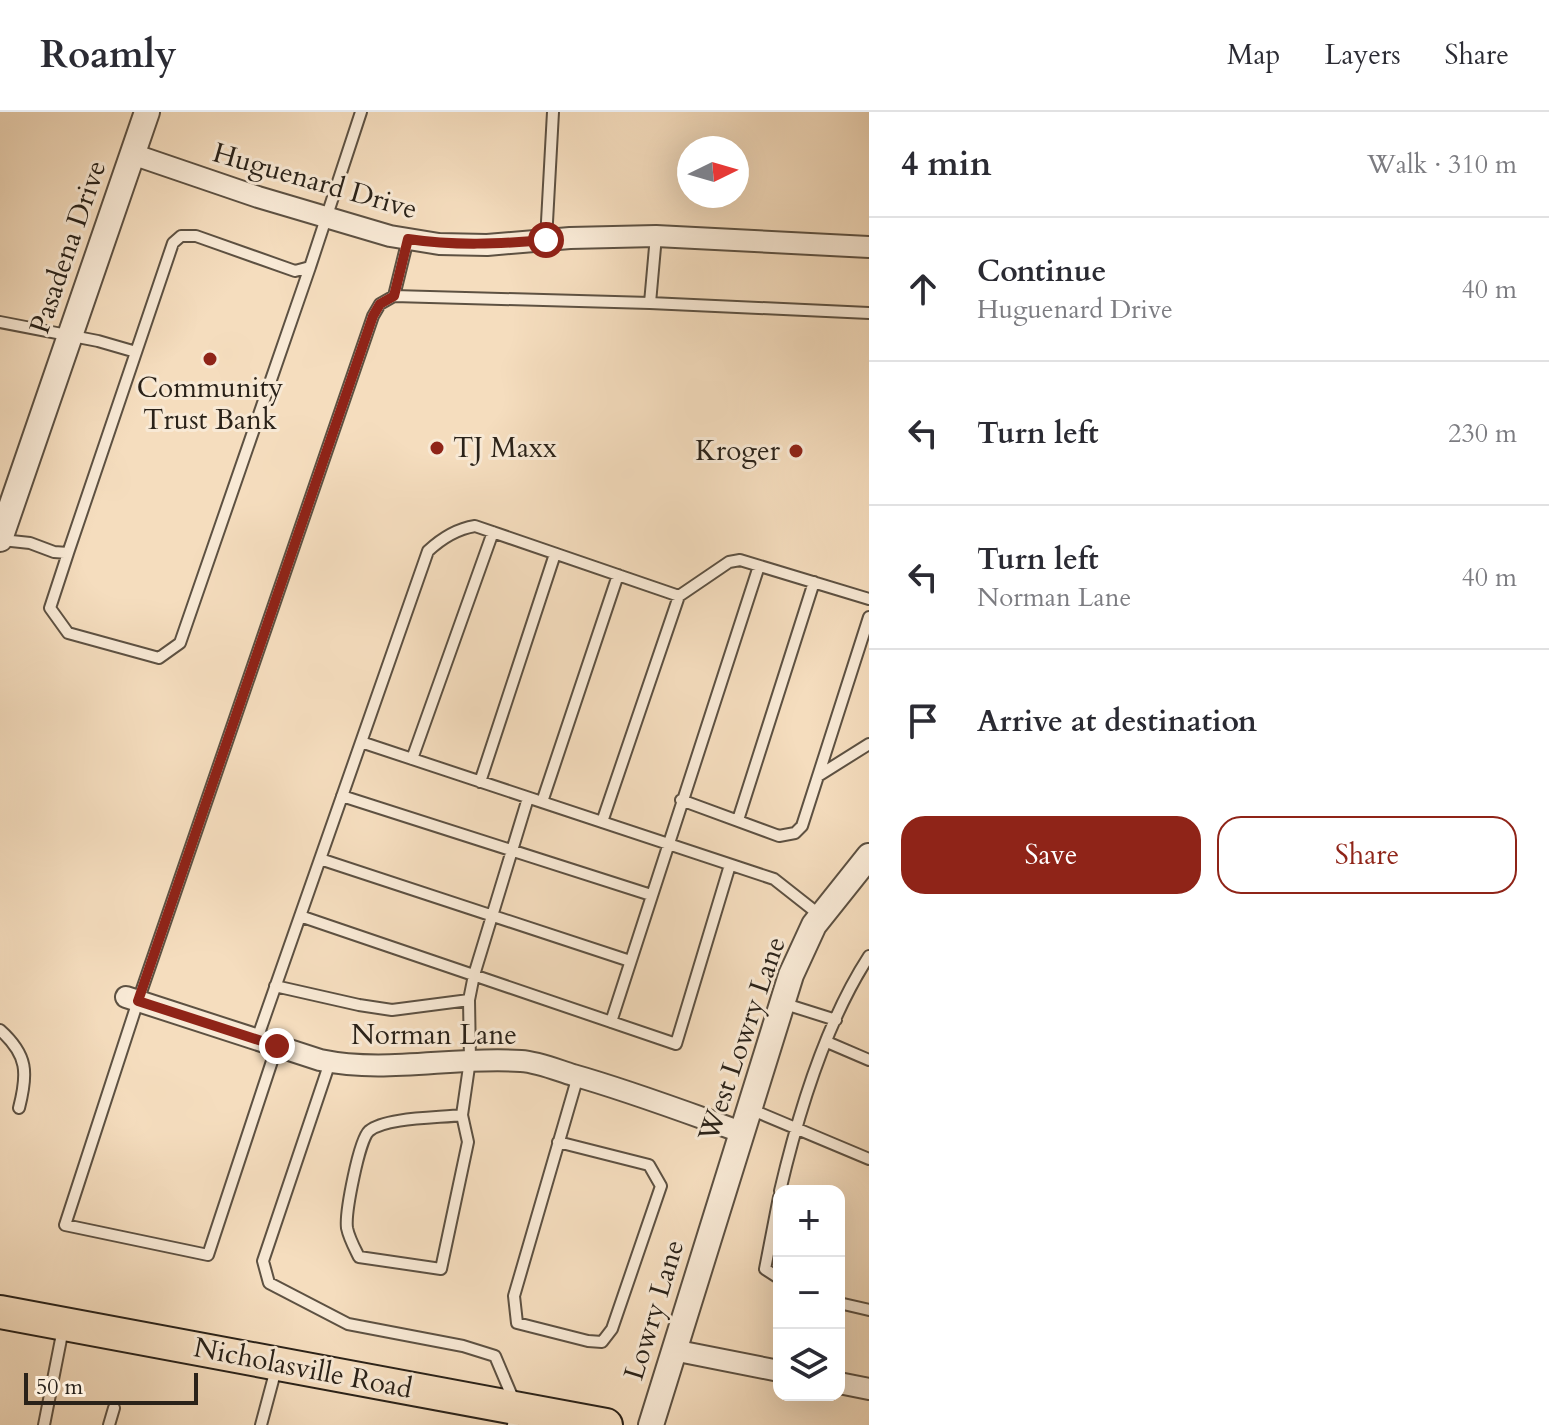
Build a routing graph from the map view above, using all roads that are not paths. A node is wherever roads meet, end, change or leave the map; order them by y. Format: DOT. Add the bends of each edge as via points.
graph roads {
  1 [pos="147,112"];
  2 [pos="361,112"];
  3 [pos="553,112"];
  4 [pos="132,154"];
  5 [pos="328,218"];
  6 [pos="656,236"];
  7 [pos="408,239"];
  8 [pos="546,240"];
  9 [pos="869,247"];
  10 [pos="310,267"];
  11 [pos="394,296"];
  12 [pos="650,303"];
  13 [pos="869,313"];
  14 [pos="0,322"];
  15 [pos="69,336"];
  16 [pos="136,352"];
  17 [pos="493,532"];
  18 [pos="0,539"];
  19 [pos="68,553"];
  20 [pos="555,554"];
  21 [pos="759,566"];
  22 [pos="618,575"];
  23 [pos="814,582"];
  24 [pos="679,596"];
  25 [pos="869,599"];
  26 [pos="869,617"];
  27 [pos="361,742"];
  28 [pos="869,744"];
  29 [pos="412,759"];
  30 [pos="818,776"];
  31 [pos="480,782"];
  32 [pos="342,796"];
  33 [pos="528,798"];
  34 [pos="681,800"];
  35 [pos="542,802"];
  36 [pos="738,820"];
  37 [pos="602,822"];
  38 [pos="667,844"];
  39 [pos="512,850"];
  40 [pos="869,856"];
  41 [pos="320,859"];
  42 [pos="730,865"];
  43 [pos="651,895"];
  44 [pos="300,916"];
  45 [pos="821,916"];
  46 [pos="491,917"];
  47 [pos="869,956"];
  48 [pos="630,961"];
  49 [pos="474,975"];
  50 [pos="275,986"];
  51 [pos="132,999"];
  52 [pos="469,1000"];
  53 [pos="782,1003"];
  54 [pos="836,1020"];
  55 [pos="611,1022"];
  56 [pos="0,1030"];
  57 [pos="257,1039"];
  58 [pos="827,1042"];
  59 [pos="277,1046"];
  60 [pos="470,1060"];
  61 [pos="869,1060"];
  62 [pos="330,1062"];
  63 [pos="578,1076"];
  64 [pos="19,1108"];
  65 [pos="748,1108"];
  66 [pos="462,1115"];
  67 [pos="795,1128"];
  68 [pos="741,1132"];
  69 [pos="558,1142"];
  70 [pos="869,1159"];
  71 [pos="781,1185"];
  72 [pos="715,1212"];
  73 [pos="773,1228"];
  74 [pos="773,1274"];
  75 [pos="845,1304"];
  76 [pos="869,1310"];
  77 [pos="0,1312"];
  78 [pos="64,1324"];
  79 [pos="673,1350"];
  80 [pos="278,1364"];
  81 [pos="773,1370"];
  82 [pos="845,1384"];
  83 [pos="869,1389"];
  84 [pos="114,1408"];
  85 [pos="515,1417"];
  86 [pos="44,1425"];
  87 [pos="109,1425"];
  88 [pos="261,1425"];
  89 [pos="606,1425"];
  90 [pos="651,1425"];
  1 -- 4 [label="street, Pasadena Drive"];
  2 -- 5 [label="lane"];
  3 -- 8 [label="lane"];
  4 -- 5 [label="street, Huguenard Drive"];
  4 -- 15 [label="street, Pasadena Drive"];
  5 -- 7 [label="street, Huguenard Drive"];
  5 -- 10 [label="lane"];
  6 -- 8 [label="street, Huguenard Drive"];
  6 -- 9 [label="street, Huguenard Drive"];
  6 -- 12 [label="lane"];
  7 -- 8 [label="street, Huguenard Drive" via="487,245"];
  7 -- 11 [label="lane"];
  10 -- 16 [label="lane" via="295,271 196,236 181,236 173,243"];
  10 -- 19 [label="lane" via="180,643 159,658 68,633 50,608"];
  11 -- 12 [label="lane"];
  11 -- 51 [label="lane" via="373,316"];
  12 -- 13 [label="lane"];
  14 -- 15 [label="lane"];
  15 -- 16 [label="lane"];
  15 -- 18 [label="street, Pasadena Drive"];
  16 -- 19 [label="lane"];
  17 -- 20 [label="lane"];
  17 -- 27 [label="lane" via="464,528 428,551"];
  17 -- 29 [label="lane"];
  18 -- 19 [label="lane"];
  20 -- 22 [label="lane"];
  20 -- 31 [label="lane"];
  21 -- 23 [label="lane"];
  21 -- 24 [label="lane" via="729,562"];
  21 -- 34 [label="lane"];
  22 -- 24 [label="lane"];
  22 -- 35 [label="lane"];
  23 -- 25 [label="lane"];
  23 -- 36 [label="lane"];
  24 -- 37 [label="lane"];
  26 -- 30 [label="lane"];
  27 -- 29 [label="lane"];
  27 -- 32 [label="lane"];
  28 -- 30 [label="lane"];
  29 -- 31 [label="lane"];
  30 -- 36 [label="lane" via="795,833 779,836"];
  31 -- 33 [label="lane"];
  32 -- 39 [label="lane"];
  32 -- 41 [label="lane"];
  33 -- 35 [label="lane"];
  33 -- 39 [label="lane"];
  34 -- 36 [label="lane"];
  34 -- 38 [label="lane"];
  35 -- 37 [label="lane"];
  37 -- 38 [label="lane"];
  38 -- 42 [label="lane"];
  38 -- 43 [label="lane"];
  39 -- 43 [label="lane"];
  39 -- 46 [label="lane"];
  40 -- 45 [label="street, West Lowry Lane"];
  41 -- 44 [label="lane"];
  41 -- 46 [label="lane"];
  42 -- 45 [label="lane" via="774,879"];
  42 -- 55 [label="lane" via="676,1044"];
  43 -- 48 [label="lane"];
  44 -- 49 [label="lane"];
  44 -- 50 [label="lane"];
  45 -- 53 [label="street, West Lowry Lane"];
  46 -- 48 [label="lane"];
  46 -- 49 [label="lane"];
  47 -- 54 [label="lane"];
  48 -- 55 [label="lane"];
  49 -- 52 [label="lane"];
  49 -- 55 [label="lane"];
  50 -- 52 [label="lane" via="392,1010"];
  50 -- 57 [label="lane"];
  51 -- 57 [label="street, Norman Lane"];
  51 -- 59 [label="lane" via="65,1225 208,1255"];
  52 -- 60 [label="lane"];
  53 -- 54 [label="lane"];
  53 -- 65 [label="street, West Lowry Lane"];
  54 -- 58 [label="lane"];
  56 -- 64 [label="lane" via="22,1060 26,1079"];
  57 -- 59 [label="street, Norman Lane"];
  58 -- 61 [label="lane"];
  58 -- 67 [label="lane"];
  59 -- 62 [label="street, Norman Lane"];
  60 -- 62 [label="street, Norman Lane" via="381,1067"];
  60 -- 63 [label="street, Norman Lane" via="524,1061"];
  60 -- 66 [label="lane"];
  62 -- 85 [label="lane" via="263,1261 269,1283 348,1324 495,1356"];
  63 -- 68 [label="street, Norman Lane"];
  63 -- 69 [label="lane"];
  65 -- 67 [label="lane"];
  65 -- 68 [label="street, West Lowry Lane"];
  66 -- 66 [label="lane" via="387,1123 370,1130 360,1143 346,1224 359,1257 441,1269 468,1142"];
  67 -- 70 [label="lane"];
  67 -- 71 [label="lane"];
  68 -- 72 [label="street, West Lowry Lane"];
  69 -- 69 [label="lane" via="514,1296 517,1323 602,1342 612,1329 661,1186 649,1165"];
  72 -- 79 [label="street, Lowry Lane"];
  73 -- 74 [label="lane" via="765,1269"];
  75 -- 76 [label="lane"];
  77 -- 78 [label="main road, Nicholasville Road"];
  78 -- 80 [label="main road, Nicholasville Road"];
  78 -- 86 [label="lane"];
  79 -- 81 [label="street"];
  79 -- 90 [label="street, Lowry Lane"];
  80 -- 85 [label="main road, Nicholasville Road"];
  80 -- 88 [label="lane"];
  82 -- 83 [label="street"];
  84 -- 87 [label="lane"];
  85 -- 89 [label="main road, Nicholasville Road"];
}
